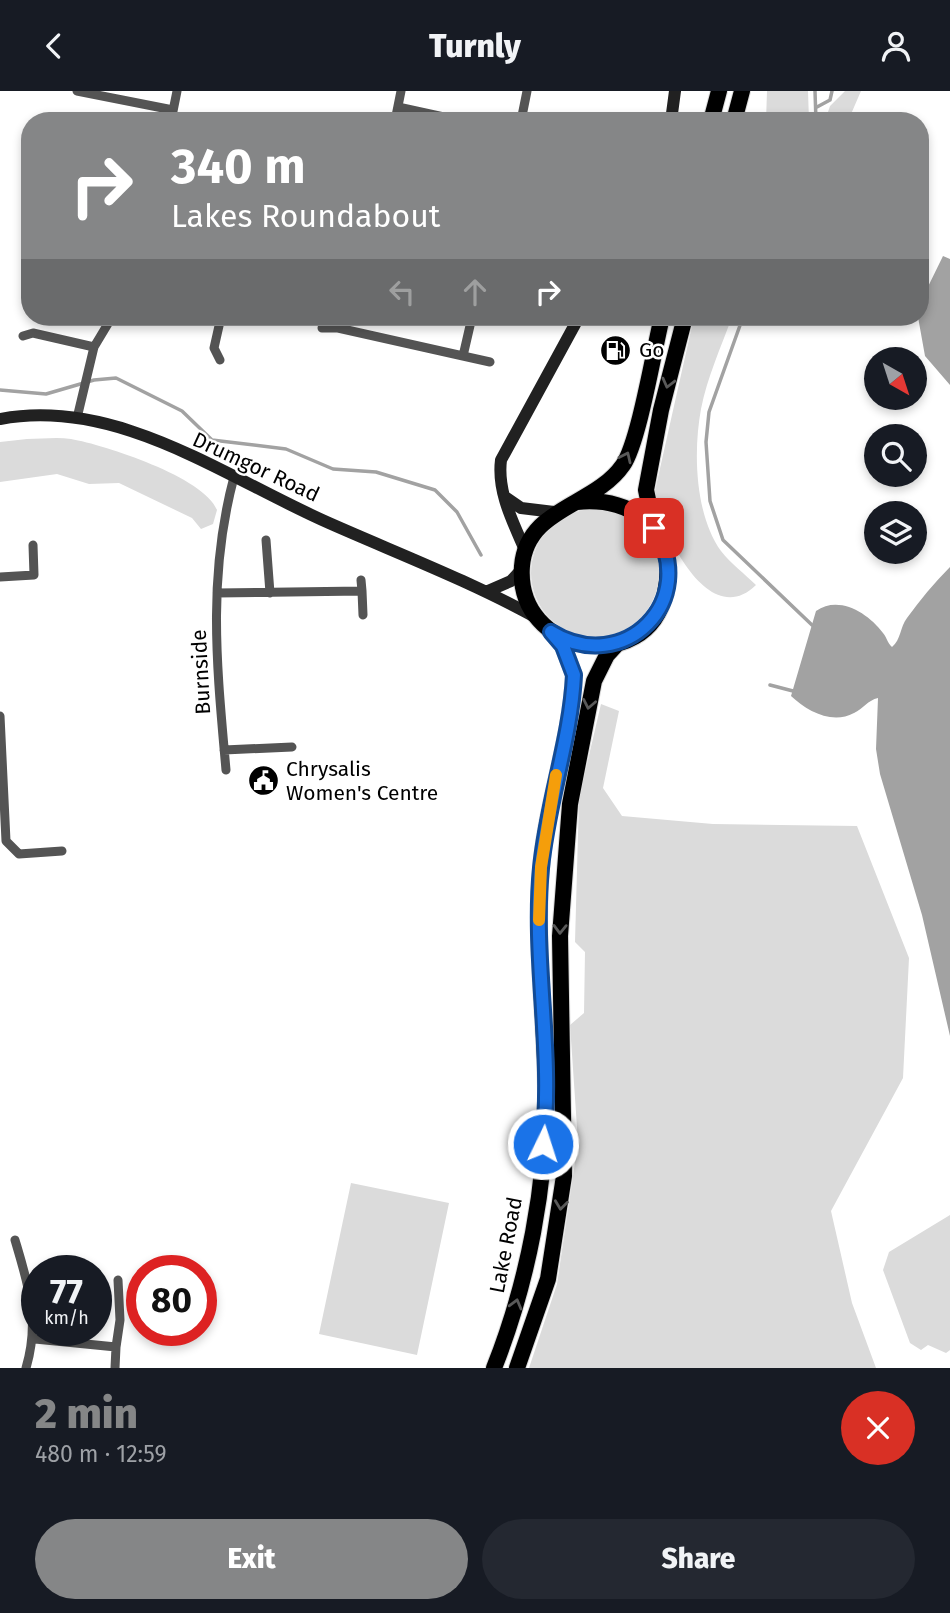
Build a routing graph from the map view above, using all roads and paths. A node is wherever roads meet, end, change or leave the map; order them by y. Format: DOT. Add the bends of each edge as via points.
graph roads {
  1 [pos="77,91"];
  2 [pos="177,91"];
  3 [pos="401,91"];
  4 [pos="527,91"];
  5 [pos="676,91"];
  6 [pos="719,91"];
  7 [pos="742,91"];
  8 [pos="398,107"];
  9 [pos="173,110"];
  10 [pos="397,112"];
  11 [pos="421,112"];
  12 [pos="523,112"];
  13 [pos="673,112"];
  14 [pos="713,112"];
  15 [pos="736,112"];
  16 [pos="107,326"];
  17 [pos="219,326"];
  18 [pos="470,326"];
  19 [pos="574,326"];
  20 [pos="660,326"];
  21 [pos="683,326"];
  22 [pos="322,328"];
  23 [pos="23,336"];
  24 [pos="94,347"];
  25 [pos="463,356"];
  26 [pos="220,360"];
  27 [pos="489,362"];
  28 [pos="77,418"];
  29 [pos="0,419"];
  30 [pos="234,477"];
  31 [pos="504,497"];
  32 [pos="577,502"];
  33 [pos="554,512"];
  34 [pos="654,528"];
  35 [pos="266,540"];
  36 [pos="33,545"];
  37 [pos="525,550"];
  38 [pos="522,569"];
  39 [pos="0,577"];
  40 [pos="361,580"];
  41 [pos="362,591"];
  42 [pos="488,591"];
  43 [pos="217,593"];
  44 [pos="270,593"];
  45 [pos="363,615"];
  46 [pos="537,618"];
  47 [pos="551,632"];
  48 [pos="618,643"];
  49 [pos="0,716"];
  50 [pos="292,747"];
  51 [pos="224,750"];
  52 [pos="226,770"];
  53 [pos="62,851"];
  54 [pos="15,1240"];
  55 [pos="21,1260"];
  56 [pos="118,1280"];
  57 [pos="33,1346"];
  58 [pos="107,1346"];
  59 [pos="117,1347"];
  60 [pos="26,1368"];
  61 [pos="115,1368"];
  62 [pos="494,1368"];
  63 [pos="517,1368"];
  1 -- 9 [label="street"];
  2 -- 9 [label="street"];
  3 -- 8 [label="street"];
  4 -- 12 [label="street"];
  5 -- 13 [label="street"];
  6 -- 14 [label="highway"];
  7 -- 15 [label="highway"];
  8 -- 10 [label="street"];
  8 -- 11 [label="street"];
  16 -- 24 [label="street"];
  17 -- 26 [label="street" via="214,348"];
  18 -- 25 [label="street"];
  19 -- 31 [label="street" via="504,451 499,470"];
  32 -- 20 [label="highway, one-way" via="624,464"];
  21 -- 34 [label="highway, one-way" via="646,490"];
  22 -- 25 [label="street"];
  23 -- 24 [label="street" via="33,333"];
  24 -- 28 [label="street"];
  25 -- 27 [label="street"];
  28 -- 29 [label="street, Drumgor Road" via="36,414"];
  28 -- 30 [label="street, Drumgor Road" via="146,437"];
  30 -- 42 [label="street, Drumgor Road" via="327,523"];
  30 -- 43 [label="street, Burnside" via="220,535"];
  31 -- 33 [label="street" via="521,508"];
  31 -- 37 [label="street"];
  32 -- 33 [label="highway"];
  32 -- 34 [label="highway" via="619,503"];
  33 -- 37 [label="highway"];
  34 -- 48 [label="highway" via="667,555 664,599 644,628"];
  35 -- 44 [label="street"];
  36 -- 39 [label="street" via="34,575"];
  37 -- 38 [label="highway"];
  38 -- 42 [label="street" via="511,581"];
  38 -- 46 [label="highway" via="528,603"];
  40 -- 41 [label="street"];
  41 -- 44 [label="street"];
  41 -- 45 [label="street"];
  42 -- 46 [label="street, Drumgor Road"];
  43 -- 44 [label="street"];
  43 -- 51 [label="street, Burnside"];
  46 -- 47 [label="highway"];
  47 -- 48 [label="highway" via="578,645"];
  62 -- 47 [label="highway, Lake Road, one-way" via="524,1275 545,1126 545,1046 537,945 541,867 574,675 563,646"];
  48 -- 63 [label="highway, one-way" via="594,681 570,804 560,925 564,1177 548,1279"];
  49 -- 53 [label="street" via="6,841 19,854"];
  50 -- 51 [label="street"];
  51 -- 52 [label="street, Burnside"];
  54 -- 55 [label="street"];
  56 -- 59 [label="street"];
  57 -- 60 [label="street"];
  58 -- 59 [label="street"];
  59 -- 61 [label="street"];
}
